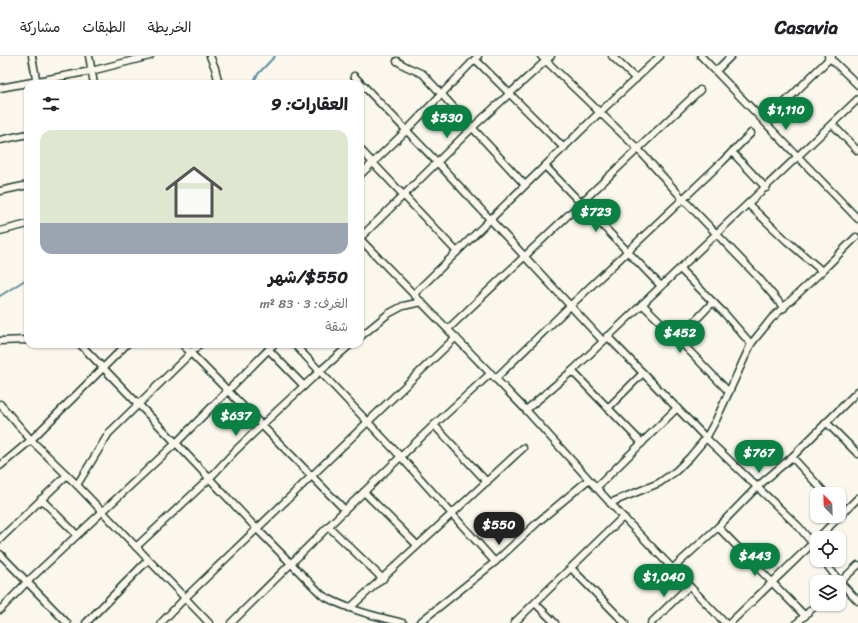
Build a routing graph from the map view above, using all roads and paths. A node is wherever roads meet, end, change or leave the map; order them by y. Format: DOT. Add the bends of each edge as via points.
graph roads {
  1 [pos="32,56"];
  2 [pos="89,56"];
  3 [pos="150,56"];
  4 [pos="210,56"];
  5 [pos="541,56"];
  6 [pos="551,56"];
  7 [pos="612,56"];
  8 [pos="660,56"];
  9 [pos="701,56"];
  10 [pos="731,56"];
  11 [pos="476,57"];
  12 [pos="830,57"];
  13 [pos="397,61"];
  14 [pos="546,61"];
  15 [pos="91,70"];
  16 [pos="716,71"];
  17 [pos="354,76"];
  18 [pos="636,79"];
  19 [pos="36,80"];
  20 [pos="49,80"];
  21 [pos="93,80"];
  22 [pos="218,80"];
  23 [pos="358,80"];
  24 [pos="24,85"];
  25 [pos="364,86"];
  26 [pos="858,86"];
  27 [pos="0,88"];
  28 [pos="700,90"];
  29 [pos="442,94"];
  30 [pos="509,94"];
  31 [pos="858,99"];
  32 [pos="600,112"];
  33 [pos="765,122"];
  34 [pos="832,124"];
  35 [pos="473,127"];
  36 [pos="407,130"];
  37 [pos="751,133"];
  38 [pos="24,135"];
  39 [pos="0,140"];
  40 [pos="564,148"];
  41 [pos="638,149"];
  42 [pos="858,151"];
  43 [pos="732,152"];
  44 [pos="364,153"];
  45 [pos="798,157"];
  46 [pos="437,162"];
  47 [pos="373,163"];
  48 [pos="545,166"];
  49 [pos="364,172"];
  50 [pos="525,185"];
  51 [pos="24,186"];
  52 [pos="766,188"];
  53 [pos="0,191"];
  54 [pos="403,195"];
  55 [pos="683,199"];
  56 [pos="580,203"];
  57 [pos="748,204"];
  58 [pos="490,219"];
  59 [pos="858,219"];
  60 [pos="24,225"];
  61 [pos="0,231"];
  62 [pos="364,234"];
  63 [pos="717,234"];
  64 [pos="856,237"];
  65 [pos="364,242"];
  66 [pos="457,252"];
  67 [pos="627,252"];
  68 [pos="524,256"];
  69 [pos="680,269"];
  70 [pos="822,272"];
  71 [pos="661,286"];
  72 [pos="414,294"];
  73 [pos="422,302"];
  74 [pos="713,302"];
  75 [pos="642,304"];
  76 [pos="571,305"];
  77 [pos="784,308"];
  78 [pos="448,329"];
  79 [pos="364,334"];
  80 [pos="456,337"];
  81 [pos="605,339"];
  82 [pos="678,339"];
  83 [pos="24,340"];
  84 [pos="0,341"];
  85 [pos="751,344"];
  86 [pos="84,348"];
  87 [pos="123,348"];
  88 [pos="186,348"];
  89 [pos="196,348"];
  90 [pos="298,348"];
  91 [pos="346,348"];
  92 [pos="269,350"];
  93 [pos="191,353"];
  94 [pos="103,368"];
  95 [pos="572,370"];
  96 [pos="320,371"];
  97 [pos="491,373"];
  98 [pos="643,373"];
  99 [pos="496,378"];
  100 [pos="304,386"];
  101 [pos="227,390"];
  102 [pos="858,391"];
  103 [pos="729,392"];
  104 [pos="0,404"];
  105 [pos="139,405"];
  106 [pos="608,408"];
  107 [pos="677,408"];
  108 [pos="526,410"];
  109 [pos="368,421"];
  110 [pos="826,422"];
  111 [pos="262,425"];
  112 [pos="434,425"];
  113 [pos="706,438"];
  114 [pos="31,440"];
  115 [pos="176,443"];
  116 [pos="642,443"];
  117 [pos="523,448"];
  118 [pos="858,454"];
  119 [pos="401,457"];
  120 [pos="792,457"];
  121 [pos="0,466"];
  122 [pos="67,475"];
  123 [pos="312,475"];
  124 [pos="209,479"];
  125 [pos="588,480"];
  126 [pos="487,482"];
  127 [pos="77,485"];
  128 [pos="757,487"];
  129 [pos="820,487"];
  130 [pos="596,488"];
  131 [pos="364,492"];
  132 [pos="858,498"];
  133 [pos="41,499"];
  134 [pos="610,503"];
  135 [pos="846,506"];
  136 [pos="345,510"];
  137 [pos="102,512"];
  138 [pos="451,514"];
  139 [pos="623,517"];
  140 [pos="830,523"];
  141 [pos="329,527"];
  142 [pos="718,527"];
  143 [pos="257,529"];
  144 [pos="824,531"];
  145 [pos="77,535"];
  146 [pos="810,535"];
  147 [pos="0,540"];
  148 [pos="417,546"];
  149 [pos="810,546"];
  150 [pos="136,547"];
  151 [pos="0,554"];
  152 [pos="148,560"];
  153 [pos="495,562"];
  154 [pos="291,564"];
  155 [pos="858,565"];
  156 [pos="571,568"];
  157 [pos="672,569"];
  158 [pos="846,576"];
  159 [pos="383,579"];
  160 [pos="27,582"];
  161 [pos="772,582"];
  162 [pos="689,586"];
  163 [pos="846,589"];
  164 [pos="185,598"];
  165 [pos="858,601"];
  166 [pos="535,603"];
  167 [pos="350,608"];
  168 [pos="0,610"];
  169 [pos="810,610"];
  170 [pos="804,616"];
  171 [pos="722,622"];
  172 [pos="67,623"];
  173 [pos="86,623"];
  174 [pos="161,623"];
  175 [pos="209,623"];
  176 [pos="231,623"];
  177 [pos="403,623"];
  178 [pos="419,623"];
  179 [pos="514,623"];
  180 [pos="555,623"];
  181 [pos="625,623"];
  182 [pos="651,623"];
  183 [pos="730,623"];
  184 [pos="797,623"];
  1 -- 19 [label="street"];
  2 -- 15 [label="street"];
  3 -- 15 [label="street"];
  4 -- 22 [label="street"];
  5 -- 14 [label="street"];
  6 -- 14 [label="street"];
  7 -- 18 [label="street"];
  8 -- 18 [label="street"];
  9 -- 16 [label="street"];
  10 -- 16 [label="street"];
  11 -- 29 [label="street"];
  11 -- 30 [label="street"];
  12 -- 26 [label="street"];
  12 -- 33 [label="street"];
  13 -- 29 [label="street" via="423,74"];
  14 -- 30 [label="street"];
  14 -- 32 [label="street"];
  15 -- 20 [label="street"];
  15 -- 21 [label="street"];
  16 -- 33 [label="street"];
  17 -- 23 [label="street"];
  18 -- 32 [label="street"];
  24 -- 27 [label="street"];
  25 -- 36 [label="street"];
  28 -- 41 [label="street"];
  29 -- 35 [label="street"];
  29 -- 36 [label="street"];
  30 -- 35 [label="street"];
  30 -- 40 [label="street"];
  31 -- 34 [label="street"];
  32 -- 40 [label="street"];
  32 -- 41 [label="street"];
  33 -- 45 [label="street"];
  34 -- 42 [label="street"];
  34 -- 45 [label="street"];
  35 -- 46 [label="street"];
  35 -- 50 [label="street"];
  36 -- 46 [label="street"];
  36 -- 47 [label="street"];
  37 -- 43 [label="street"];
  38 -- 39 [label="street"];
  40 -- 48 [label="street"];
  41 -- 55 [label="street"];
  41 -- 56 [label="street"];
  43 -- 52 [label="street"];
  43 -- 55 [label="street"];
  44 -- 47 [label="street"];
  45 -- 52 [label="street"];
  45 -- 59 [label="street"];
  46 -- 54 [label="street"];
  46 -- 58 [label="street"];
  47 -- 49 [label="street"];
  47 -- 54 [label="street"];
  48 -- 50 [label="street"];
  48 -- 56 [label="street"];
  50 -- 58 [label="street"];
  51 -- 53 [label="street"];
  52 -- 57 [label="street"];
  54 -- 62 [label="street"];
  54 -- 66 [label="street"];
  55 -- 63 [label="street"];
  55 -- 67 [label="street"];
  56 -- 67 [label="street"];
  56 -- 68 [label="street"];
  57 -- 63 [label="street"];
  57 -- 70 [label="street"];
  58 -- 66 [label="street"];
  58 -- 68 [label="street"];
  60 -- 61 [label="street"];
  63 -- 69 [label="street"];
  63 -- 77 [label="street"];
  64 -- 70 [label="street"];
  65 -- 72 [label="street"];
  66 -- 72 [label="street"];
  67 -- 71 [label="street"];
  67 -- 76 [label="street"];
  68 -- 76 [label="street"];
  68 -- 78 [label="street"];
  69 -- 71 [label="street"];
  69 -- 74 [label="street"];
  70 -- 77 [label="street"];
  71 -- 75 [label="street"];
  72 -- 73 [label="street"];
  73 -- 78 [label="street"];
  73 -- 79 [label="street" via="403,306 388,314"];
  74 -- 82 [label="street"];
  74 -- 85 [label="street"];
  75 -- 81 [label="street"];
  75 -- 82 [label="street"];
  76 -- 81 [label="street"];
  76 -- 99 [label="street"];
  77 -- 85 [label="street" via="771,319"];
  78 -- 80 [label="street"];
  80 -- 97 [label="street"];
  80 -- 109 [label="street"];
  81 -- 95 [label="street"];
  81 -- 98 [label="street"];
  82 -- 103 [label="street"];
  83 -- 84 [label="street"];
  85 -- 103 [label="street"];
  86 -- 94 [label="street"];
  87 -- 94 [label="street"];
  88 -- 93 [label="street"];
  89 -- 93 [label="street"];
  90 -- 96 [label="street"];
  91 -- 96 [label="street"];
  92 -- 100 [label="street"];
  92 -- 101 [label="street"];
  93 -- 101 [label="street"];
  93 -- 105 [label="street"];
  94 -- 105 [label="street"];
  94 -- 114 [label="street"];
  95 -- 106 [label="street"];
  95 -- 108 [label="street"];
  96 -- 100 [label="street"];
  96 -- 109 [label="street"];
  97 -- 99 [label="street"];
  97 -- 112 [label="street"];
  98 -- 106 [label="street"];
  98 -- 107 [label="street"];
  99 -- 108 [label="street"];
  100 -- 111 [label="street"];
  101 -- 111 [label="street"];
  101 -- 115 [label="street"];
  102 -- 110 [label="street"];
  103 -- 113 [label="street"];
  104 -- 114 [label="street"];
  105 -- 115 [label="street"];
  105 -- 127 [label="street" via="109,433"];
  106 -- 116 [label="street"];
  107 -- 113 [label="street"];
  107 -- 116 [label="street"];
  108 -- 125 [label="street"];
  109 -- 119 [label="street"];
  109 -- 123 [label="street"];
  110 -- 118 [label="street"];
  110 -- 120 [label="street"];
  111 -- 123 [label="street"];
  111 -- 124 [label="street"];
  112 -- 119 [label="street"];
  112 -- 126 [label="street"];
  113 -- 128 [label="street"];
  113 -- 134 [label="street" via="676,471 659,483"];
  114 -- 121 [label="street"];
  114 -- 122 [label="street"];
  115 -- 124 [label="street"];
  115 -- 137 [label="street"];
  116 -- 130 [label="street"];
  117 -- 126 [label="street"];
  119 -- 131 [label="street"];
  119 -- 138 [label="street"];
  120 -- 128 [label="street"];
  120 -- 129 [label="street"];
  122 -- 127 [label="street"];
  122 -- 133 [label="street"];
  123 -- 136 [label="street"];
  123 -- 143 [label="street"];
  124 -- 143 [label="street"];
  124 -- 150 [label="street"];
  125 -- 130 [label="street"];
  125 -- 153 [label="street"];
  126 -- 138 [label="street"];
  127 -- 137 [label="street"];
  128 -- 142 [label="street"];
  128 -- 146 [label="street"];
  130 -- 134 [label="street"];
  131 -- 136 [label="street"];
  131 -- 148 [label="street"];
  132 -- 135 [label="street"];
  133 -- 145 [label="street"];
  133 -- 147 [label="street"];
  134 -- 139 [label="street"];
  136 -- 141 [label="street"];
  137 -- 145 [label="street"];
  137 -- 150 [label="street"];
  138 -- 148 [label="street"];
  138 -- 153 [label="street"];
  139 -- 156 [label="street"];
  139 -- 157 [label="street"];
  140 -- 144 [label="street"];
  141 -- 154 [label="street"];
  141 -- 159 [label="street"];
  142 -- 157 [label="street"];
  142 -- 161 [label="street"];
  143 -- 154 [label="street"];
  143 -- 164 [label="street"];
  145 -- 160 [label="street"];
  148 -- 159 [label="street"];
  149 -- 161 [label="street"];
  150 -- 152 [label="street"];
  151 -- 160 [label="street"];
  152 -- 164 [label="street"];
  152 -- 173 [label="street"];
  153 -- 178 [label="street"];
  154 -- 167 [label="street" via="322,596"];
  154 -- 176 [label="street"];
  155 -- 158 [label="street"];
  156 -- 166 [label="street"];
  156 -- 181 [label="street"];
  157 -- 162 [label="street"];
  159 -- 167 [label="street"];
  160 -- 168 [label="street"];
  160 -- 172 [label="street"];
  161 -- 170 [label="street"];
  161 -- 183 [label="street"];
  162 -- 171 [label="street"];
  162 -- 182 [label="street"];
  163 -- 165 [label="street"];
  164 -- 174 [label="street"];
  164 -- 175 [label="street"];
  166 -- 179 [label="street"];
  166 -- 180 [label="street"];
  167 -- 177 [label="street"];
  169 -- 170 [label="street"];
  170 -- 184 [label="street"];
}
